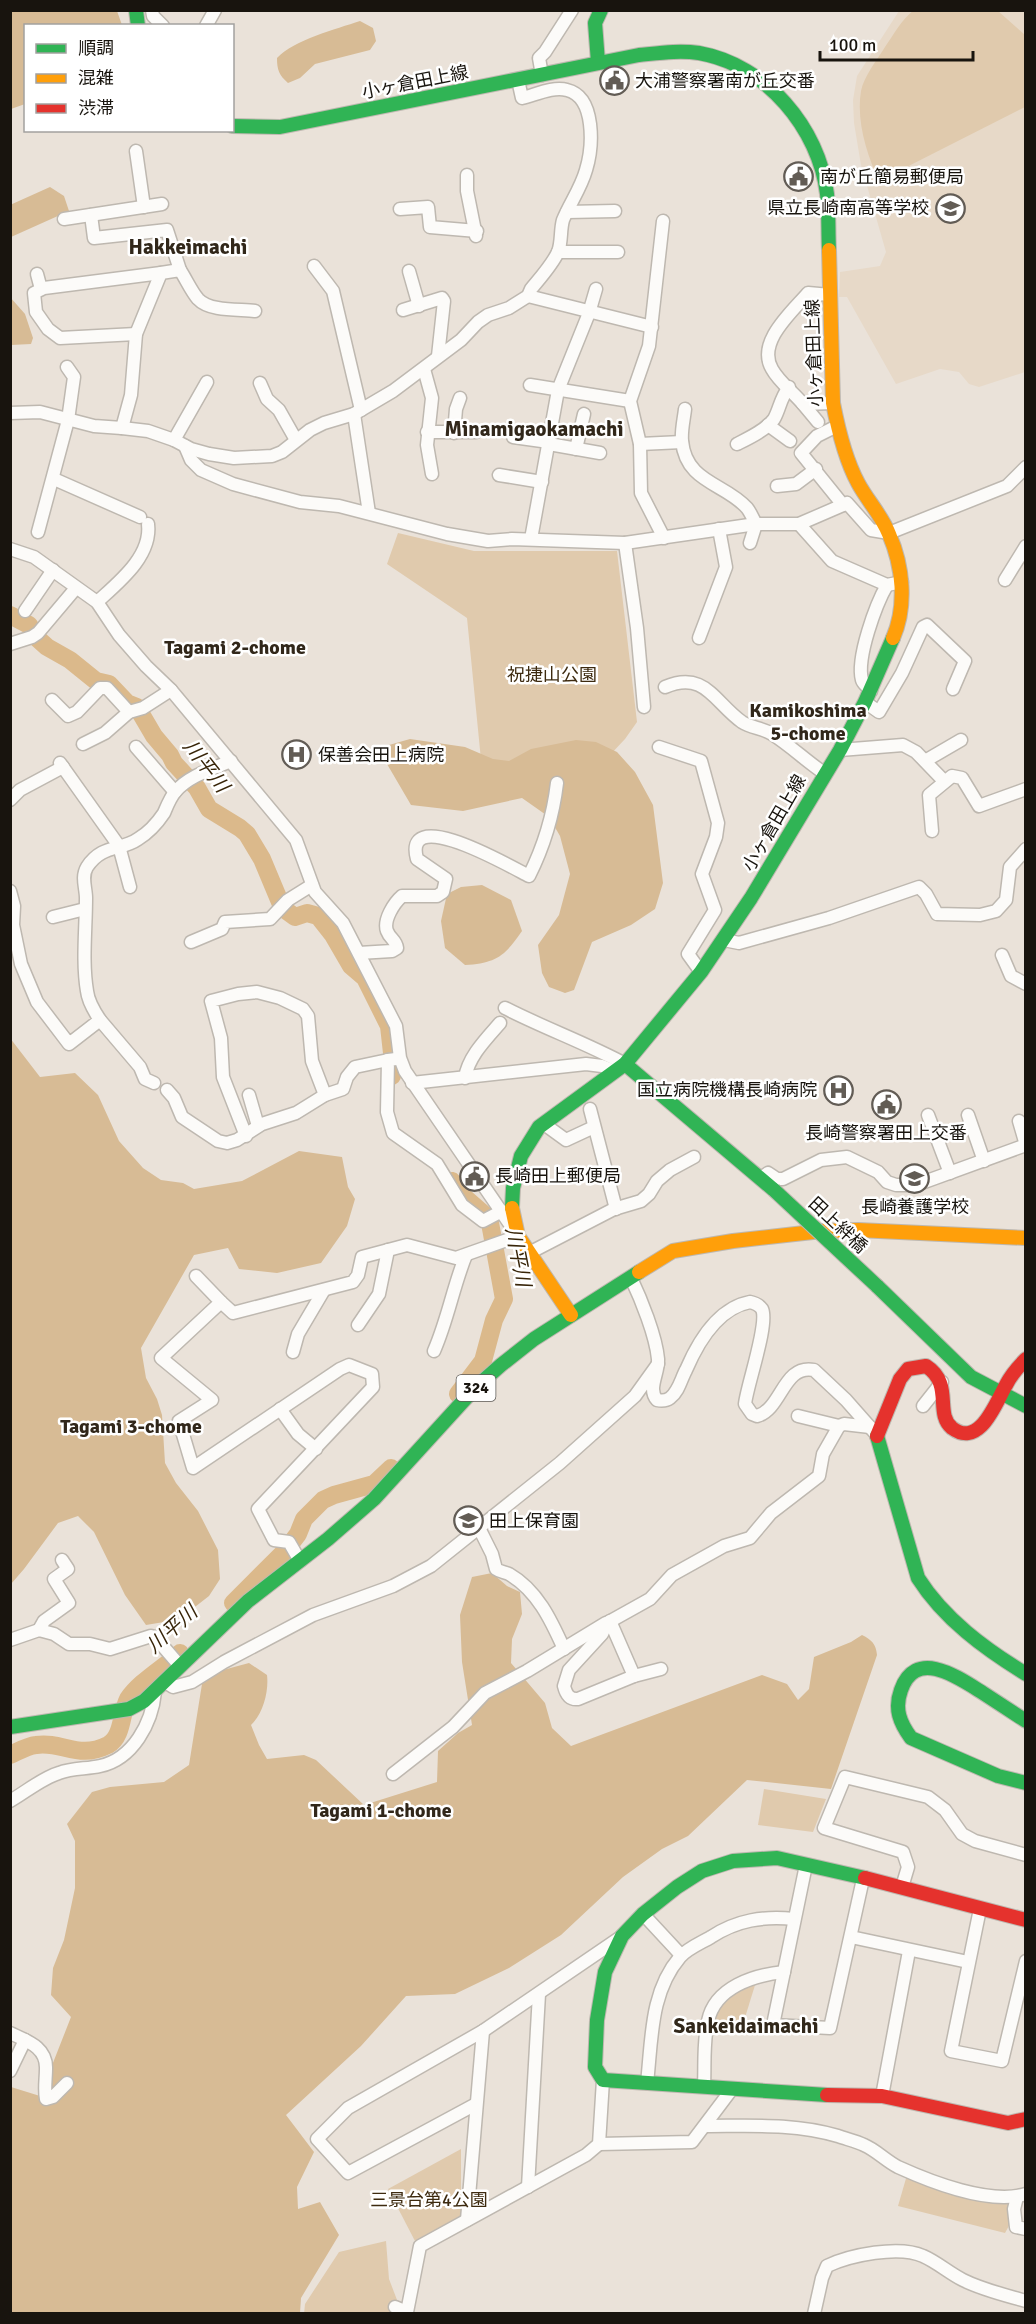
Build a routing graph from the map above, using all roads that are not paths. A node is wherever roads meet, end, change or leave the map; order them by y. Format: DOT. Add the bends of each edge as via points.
graph roads {
  1 [pos="152,10"];
  2 [pos="215,10"];
  3 [pos="572,10"];
  4 [pos="600,10"];
  5 [pos="161,24"];
  6 [pos="207,24"];
  7 [pos="598,62"];
  8 [pos="542,75"];
  9 [pos="518,80"];
  10 [pos="234,126"];
  11 [pos="136,151"];
  12 [pos="467,175"];
  13 [pos="162,204"];
  14 [pos="144,207"];
  15 [pos="400,208"];
  16 [pos="567,212"];
  17 [pos="615,212"];
  18 [pos="91,215"];
  19 [pos="64,219"];
  20 [pos="663,221"];
  21 [pos="558,252"];
  22 [pos="618,252"];
  23 [pos="314,266"];
  24 [pos="180,270"];
  25 [pos="409,271"];
  26 [pos="161,273"];
  27 [pos="37,274"];
  28 [pos="41,289"];
  29 [pos="596,289"];
  30 [pos="830,295"];
  31 [pos="528,296"];
  32 [pos="419,306"];
  33 [pos="403,310"];
  34 [pos="255,311"];
  35 [pos="589,313"];
  36 [pos="652,327"];
  37 [pos="136,334"];
  38 [pos="438,356"];
  39 [pos="67,367"];
  40 [pos="424,369"];
  41 [pos="207,382"];
  42 [pos="260,383"];
  43 [pos="530,385"];
  44 [pos="789,387"];
  45 [pos="558,390"];
  46 [pos="460,398"];
  47 [pos="630,401"];
  48 [pos="833,403"];
  49 [pos="803,404"];
  50 [pos="685,409"];
  51 [pos="357,412"];
  52 [pos="10,413"];
  53 [pos="584,414"];
  54 [pos="68,420"];
  55 [pos="818,422"];
  56 [pos="768,425"];
  57 [pos="837,426"];
  58 [pos="122,428"];
  59 [pos="427,432"];
  60 [pos="476,432"];
  61 [pos="454,433"];
  62 [pos="513,437"];
  63 [pos="296,440"];
  64 [pos="790,441"];
  65 [pos="682,442"];
  66 [pos="179,443"];
  67 [pos="549,443"];
  68 [pos="640,444"];
  69 [pos="737,444"];
  70 [pos="576,449"];
  71 [pos="600,453"];
  72 [pos="816,469"];
  73 [pos="1024,472"];
  74 [pos="432,474"];
  75 [pos="499,475"];
  76 [pos="54,479"];
  77 [pos="542,482"];
  78 [pos="777,486"];
  79 [pos="843,505"];
  80 [pos="369,513"];
  81 [pos="756,524"];
  82 [pos="799,524"];
  83 [pos="719,529"];
  84 [pos="38,532"];
  85 [pos="889,533"];
  86 [pos="664,538"];
  87 [pos="531,539"];
  88 [pos="625,543"];
  89 [pos="750,543"];
  90 [pos="1026,546"];
  91 [pos="10,549"];
  92 [pos="53,570"];
  93 [pos="1005,580"];
  94 [pos="902,582"];
  95 [pos="887,585"];
  96 [pos="76,588"];
  97 [pos="97,602"];
  98 [pos="26,604"];
  99 [pos="699,638"];
  100 [pos="10,644"];
  101 [pos="665,687"];
  102 [pos="953,689"];
  103 [pos="171,690"];
  104 [pos="868,697"];
  105 [pos="51,700"];
  106 [pos="644,707"];
  107 [pos="136,710"];
  108 [pos="961,740"];
  109 [pos="83,744"];
  110 [pos="136,747"];
  111 [pos="659,747"];
  112 [pos="840,750"];
  113 [pos="231,761"];
  114 [pos="925,761"];
  115 [pos="824,773"];
  116 [pos="945,781"];
  117 [pos="557,783"];
  118 [pos="1026,789"];
  119 [pos="175,792"];
  120 [pos="10,800"];
  121 [pos="932,831"];
  122 [pos="119,846"];
  123 [pos="1026,849"];
  124 [pos="312,885"];
  125 [pos="130,887"];
  126 [pos="10,891"];
  127 [pos="85,909"];
  128 [pos="53,917"];
  129 [pos="724,940"];
  130 [pos="191,942"];
  131 [pos="358,953"];
  132 [pos="1002,955"];
  133 [pos="701,972"];
  134 [pos="1026,984"];
  135 [pos="505,1008"];
  136 [pos="100,1020"];
  137 [pos="500,1023"];
  138 [pos="394,1059"];
  139 [pos="619,1067"];
  140 [pos="465,1078"];
  141 [pos="154,1083"];
  142 [pos="412,1083"];
  143 [pos="167,1090"];
  144 [pos="249,1095"];
  145 [pos="325,1095"];
  146 [pos="590,1109"];
  147 [pos="928,1115"];
  148 [pos="968,1115"];
  149 [pos="1018,1121"];
  150 [pos="544,1124"];
  151 [pos="258,1126"];
  152 [pos="594,1127"];
  153 [pos="246,1136"];
  154 [pos="1026,1145"];
  155 [pos="694,1157"];
  156 [pos="984,1161"];
  157 [pos="950,1173"];
  158 [pos="761,1178"];
  159 [pos="616,1209"];
  160 [pos="502,1211"];
  161 [pos="518,1236"];
  162 [pos="1026,1238"];
  163 [pos="388,1250"];
  164 [pos="529,1253"];
  165 [pos="466,1255"];
  166 [pos="196,1276"];
  167 [pos="631,1278"];
  168 [pos="324,1290"];
  169 [pos="221,1302"];
  170 [pos="571,1315"];
  171 [pos="358,1325"];
  172 [pos="434,1351"];
  173 [pos="293,1352"];
  174 [pos="1026,1359"];
  175 [pos="658,1364"];
  176 [pos="942,1382"];
  177 [pos="1000,1394"];
  178 [pos="923,1406"];
  179 [pos="1026,1406"];
  180 [pos="280,1409"];
  181 [pos="798,1416"];
  182 [pos="839,1426"];
  183 [pos="873,1430"];
  184 [pos="316,1449"];
  185 [pos="479,1528"];
  186 [pos="62,1560"];
  187 [pos="300,1561"];
  188 [pos="608,1622"];
  189 [pos="39,1630"];
  190 [pos="10,1640"];
  191 [pos="564,1649"];
  192 [pos="180,1666"];
  193 [pos="661,1669"];
  194 [pos="1026,1674"];
  195 [pos="634,1676"];
  196 [pos="165,1682"];
  197 [pos="155,1692"];
  198 [pos="1026,1721"];
  199 [pos="10,1727"];
  200 [pos="393,1774"];
  201 [pos="1026,1783"];
  202 [pos="10,1801"];
  203 [pos="1026,1855"];
  204 [pos="807,1865"];
  205 [pos="863,1879"];
  206 [pos="902,1887"];
  207 [pos="980,1909"];
  208 [pos="643,1914"];
  209 [pos="794,1919"];
  210 [pos="1026,1920"];
  211 [pos="622,1936"];
  212 [pos="851,1937"];
  213 [pos="909,1951"];
  214 [pos="681,1955"];
  215 [pos="1026,1961"];
  216 [pos="968,1962"];
  217 [pos="784,1972"];
  218 [pos="539,1994"];
  219 [pos="483,2031"];
  220 [pos="10,2033"];
  221 [pos="25,2040"];
  222 [pos="10,2071"];
  223 [pos="603,2080"];
  224 [pos="67,2083"];
  225 [pos="647,2083"];
  226 [pos="704,2086"];
  227 [pos="732,2089"];
  228 [pos="882,2096"];
  229 [pos="476,2104"];
  230 [pos="1026,2119"];
  231 [pos="706,2126"];
  232 [pos="599,2144"];
  233 [pos="528,2187"];
  234 [pos="1021,2196"];
  235 [pos="467,2220"];
  236 [pos="1026,2229"];
  237 [pos="1026,2301"];
  238 [pos="395,2307"];
  239 [pos="814,2313"];
  1 -- 5 [label="street"];
  2 -- 6 [label="street"];
  3 -- 8 [label="street" via="538,58"];
  4 -- 7 [label="main road" via="595,23"];
  7 -- 8 [label="main road, 小ヶ倉田上線"];
  7 -- 30 [label="main road, 小ヶ倉田上線" via="688,52 713,57 754,76 792,108 815,147 827,194"];
  8 -- 9 [label="main road, 小ヶ倉田上線"];
  9 -- 10 [label="main road, 小ヶ倉田上線" via="280,127"];
  9 -- 16 [label="street" via="522,98 566,89 587,107 588,161"];
  11 -- 14 [label="street"];
  12 -- 15 [label="street" via="476,233 430,227 428,207"];
  13 -- 14 [label="street"];
  14 -- 18 [label="street"];
  16 -- 17 [label="street"];
  16 -- 21 [label="street"];
  18 -- 19 [label="street"];
  18 -- 24 [label="street" via="94,238 167,230"];
  20 -- 36 [label="street"];
  21 -- 22 [label="street"];
  21 -- 31 [label="street"];
  23 -- 51 [label="street" via="333,291"];
  24 -- 26 [label="street"];
  24 -- 34 [label="street" via="204,303"];
  25 -- 32 [label="street"];
  26 -- 28 [label="street"];
  26 -- 37 [label="street"];
  27 -- 28 [label="street"];
  28 -- 37 [label="street" via="34,293 36,312 60,338"];
  29 -- 35 [label="street"];
  30 -- 44 [label="street" via="808,293 769,345 771,368"];
  30 -- 48 [label="main road, 小ヶ倉田上線"];
  31 -- 35 [label="street"];
  31 -- 38 [label="street" via="488,315"];
  32 -- 33 [label="street"];
  32 -- 38 [label="street" via="442,298 444,301"];
  35 -- 36 [label="street"];
  35 -- 45 [label="street"];
  36 -- 47 [label="street"];
  37 -- 58 [label="street" via="131,395"];
  38 -- 40 [label="street"];
  39 -- 54 [label="street" via="74,377"];
  40 -- 51 [label="street"];
  40 -- 59 [label="street" via="432,398"];
  41 -- 66 [label="street"];
  42 -- 63 [label="street"];
  43 -- 45 [label="street"];
  44 -- 49 [label="street"];
  44 -- 56 [label="street"];
  45 -- 47 [label="street"];
  45 -- 67 [label="street"];
  46 -- 61 [label="street"];
  47 -- 68 [label="street"];
  48 -- 49 [label="street"];
  48 -- 57 [label="main road, 小ヶ倉田上線"];
  49 -- 55 [label="street"];
  50 -- 65 [label="street"];
  51 -- 63 [label="street" via="324,423"];
  51 -- 80 [label="street"];
  52 -- 54 [label="street" via="40,412"];
  53 -- 70 [label="street"];
  54 -- 58 [label="street"];
  54 -- 76 [label="street"];
  56 -- 64 [label="street"];
  56 -- 69 [label="street"];
  57 -- 72 [label="street" via="818,436 801,453"];
  57 -- 85 [label="main road, 小ヶ倉田上線" via="857,481"];
  58 -- 66 [label="street" via="148,431"];
  59 -- 61 [label="street"];
  59 -- 74 [label="street"];
  60 -- 61 [label="street"];
  62 -- 67 [label="street"];
  63 -- 66 [label="street" via="278,454 262,458 209,454"];
  65 -- 68 [label="street"];
  65 -- 81 [label="street" via="697,474 746,506"];
  66 -- 80 [label="street" via="201,470 232,484 300,502"];
  67 -- 70 [label="street"];
  67 -- 77 [label="street"];
  68 -- 86 [label="street" via="641,493"];
  70 -- 71 [label="street"];
  72 -- 78 [label="street" via="796,484"];
  72 -- 79 [label="street"];
  73 -- 85 [label="street" via="1007,486"];
  75 -- 77 [label="street"];
  76 -- 84 [label="street"];
  76 -- 97 [label="street" via="144,520 149,537 136,561"];
  77 -- 87 [label="street"];
  79 -- 82 [label="street"];
  79 -- 85 [label="street" via="847,504 871,530"];
  80 -- 87 [label="street" via="469,539"];
  81 -- 82 [label="street"];
  81 -- 83 [label="street"];
  81 -- 89 [label="street"];
  82 -- 95 [label="street" via="832,561"];
  83 -- 86 [label="street"];
  83 -- 99 [label="street" via="726,567"];
  85 -- 94 [label="main road, 小ヶ倉田上線"];
  86 -- 88 [label="street"];
  87 -- 88 [label="street"];
  88 -- 106 [label="street"];
  90 -- 93 [label="street"];
  91 -- 92 [label="street"];
  92 -- 96 [label="street"];
  92 -- 98 [label="street"];
  94 -- 95 [label="street"];
  94 -- 104 [label="main road, 小ヶ倉田上線" via="899,624"];
  95 -- 104 [label="street" via="878,601 861,668"];
  96 -- 97 [label="street"];
  96 -- 100 [label="street" via="35,635"];
  97 -- 103 [label="street" via="119,635"];
  101 -- 115 [label="street" via="683,681 699,686 744,724 768,732"];
  102 -- 104 [label="street" via="965,661 927,625 879,712"];
  103 -- 107 [label="street"];
  103 -- 113 [label="street"];
  104 -- 112 [label="main road, 小ヶ倉田上線"];
  105 -- 107 [label="street" via="68,716 100,688 107,688"];
  107 -- 109 [label="street"];
  108 -- 114 [label="street"];
  110 -- 119 [label="street"];
  111 -- 133 [label="street" via="701,761 718,823 702,874 715,910 688,954"];
  112 -- 114 [label="street" via="903,745"];
  112 -- 115 [label="main road, 小ヶ倉田上線"];
  113 -- 119 [label="street" via="190,780"];
  113 -- 124 [label="street" via="296,840"];
  114 -- 116 [label="street"];
  115 -- 129 [label="main road, 小ヶ倉田上線"];
  116 -- 118 [label="street" via="952,776 962,778 979,806"];
  116 -- 121 [label="street" via="929,795"];
  117 -- 131 [label="street" via="548,831 529,876 467,845 433,835 425,837 419,841 417,859 446,879 443,892 437,896 402,896 386,924 397,948"];
  119 -- 122 [label="street" via="144,835"];
  120 -- 122 [label="street" via="62,765"];
  122 -- 125 [label="street"];
  122 -- 127 [label="street" via="109,848 87,868"];
  123 -- 129 [label="street" via="1010,867 1006,900 996,911 937,914 919,887 739,943"];
  124 -- 130 [label="street" via="288,900 270,919 225,922 222,928"];
  124 -- 131 [label="street" via="343,923"];
  126 -- 136 [label="street" via="21,964 37,1002 69,1044"];
  127 -- 128 [label="street"];
  127 -- 136 [label="street" via="87,991"];
  129 -- 133 [label="main road, 小ヶ倉田上線"];
  131 -- 138 [label="street" via="396,1026"];
  132 -- 134 [label="street" via="1011,975"];
  133 -- 139 [label="main road, 小ヶ倉田上線"];
  135 -- 139 [label="street"];
  136 -- 141 [label="street" via="140,1067 145,1079"];
  137 -- 140 [label="street" via="466,1068"];
  138 -- 142 [label="street"];
  138 -- 145 [label="street" via="355,1067 344,1089"];
  138 -- 160 [label="street" via="387,1112 393,1133 437,1164 462,1205 483,1221"];
  139 -- 140 [label="street" via="586,1064"];
  139 -- 150 [label="main road, 小ヶ倉田上線"];
  139 -- 158 [label="main road, 田上絆橋"];
  140 -- 142 [label="street"];
  142 -- 160 [label="street"];
  143 -- 153 [label="street" via="182,1117 218,1142"];
  144 -- 151 [label="street"];
  145 -- 151 [label="street" via="296,1113"];
  145 -- 153 [label="street" via="312,1060 308,1016 303,1009 257,992 211,1001 221,1038 223,1077"];
  146 -- 152 [label="street"];
  147 -- 157 [label="street"];
  148 -- 156 [label="street"];
  149 -- 154 [label="street"];
  150 -- 152 [label="street" via="566,1140"];
  150 -- 161 [label="main road, 小ヶ倉田上線" via="526,1147 516,1169 512,1208"];
  151 -- 153 [label="street"];
  152 -- 159 [label="street"];
  154 -- 156 [label="street"];
  155 -- 159 [label="street" via="670,1170 641,1201"];
  156 -- 157 [label="street"];
  157 -- 158 [label="street" via="915,1185 896,1185 847,1157 821,1160 783,1179 768,1173"];
  158 -- 177 [label="main road, 田上絆橋, bridge" via="971,1377"];
  159 -- 164 [label="street"];
  160 -- 161 [label="street"];
  161 -- 164 [label="main road, 小ヶ倉田上線"];
  161 -- 165 [label="street"];
  162 -- 167 [label="main road, 324" via="858,1230 784,1234 673,1251"];
  163 -- 165 [label="street" via="407,1245 456,1258"];
  163 -- 168 [label="street" via="362,1257 354,1282"];
  163 -- 171 [label="street" via="380,1294"];
  164 -- 170 [label="main road, 小ヶ倉田上線"];
  165 -- 172 [label="street" via="453,1288 447,1322"];
  166 -- 169 [label="street"];
  167 -- 170 [label="main road, 324"];
  167 -- 175 [label="street" via="641,1297"];
  168 -- 169 [label="street" via="232,1313"];
  168 -- 173 [label="street" via="298,1334"];
  169 -- 180 [label="street" via="161,1358 212,1400 179,1421 193,1468"];
  170 -- 187 [label="main road, 324" via="488,1376 374,1499"];
  174 -- 177 [label="main road"];
  175 -- 183 [label="street" via="653,1395 657,1401 663,1401 670,1399 679,1387 695,1350 725,1312 754,1302 763,1312 745,1404 752,1414 757,1416 769,1410 790,1378 807,1369 814,1370"];
  175 -- 185 [label="street" via="635,1396"];
  176 -- 177 [label="main road" via="945,1417 951,1427 961,1432 980,1427"];
  176 -- 178 [label="street"];
  176 -- 183 [label="main road" via="933,1368 908,1369 900,1379 888,1412"];
  177 -- 179 [label="main road, 田上絆橋"];
  180 -- 184 [label="street" via="298,1434"];
  180 -- 184 [label="street" via="349,1365 372,1374 373,1387"];
  181 -- 182 [label="street"];
  182 -- 183 [label="street"];
  182 -- 188 [label="street" via="823,1454 819,1476 771,1513 750,1538 724,1546 672,1575 650,1599"];
  183 -- 194 [label="main road" via="926,1593 939,1608"];
  184 -- 187 [label="street" via="258,1509 274,1540 290,1542"];
  185 -- 191 [label="street" via="496,1569 508,1573 539,1600"];
  185 -- 196 [label="street" via="431,1566 393,1586 313,1614 192,1682 173,1687"];
  186 -- 189 [label="street" via="68,1569 54,1579 69,1603 44,1621"];
  187 -- 192 [label="main road, 324" via="248,1601"];
  188 -- 191 [label="street"];
  188 -- 195 [label="street"];
  188 -- 195 [label="street" via="569,1670 566,1691 573,1699 579,1699"];
  189 -- 190 [label="street"];
  189 -- 192 [label="street" via="69,1644 110,1648 155,1637"];
  191 -- 200 [label="street" via="485,1692 447,1732"];
  192 -- 196 [label="main road, 324"];
  193 -- 195 [label="street"];
  196 -- 197 [label="main road, 324"];
  197 -- 199 [label="main road, 324" via="129,1709"];
  197 -- 202 [label="street" via="148,1720 122,1757 102,1766 58,1773"];
  198 -- 201 [label="main road" via="938,1668 909,1677 896,1697 899,1722 911,1738 998,1776"];
  203 -- 206 [label="street" via="962,1834 945,1810 928,1797 845,1777 824,1828 903,1852 908,1867"];
  204 -- 205 [label="main road"];
  204 -- 208 [label="main road" via="777,1858 733,1861 702,1871"];
  204 -- 209 [label="street"];
  205 -- 206 [label="main road"];
  205 -- 212 [label="street"];
  206 -- 207 [label="main road"];
  207 -- 210 [label="main road"];
  207 -- 216 [label="street"];
  208 -- 211 [label="main road"];
  208 -- 214 [label="street"];
  209 -- 214 [label="street" via="747,1920 726,1927"];
  209 -- 217 [label="street"];
  211 -- 218 [label="street"];
  211 -- 223 [label="main road" via="605,1972 600,1997 595,2067"];
  212 -- 213 [label="street"];
  212 -- 217 [label="street" via="830,2028 773,2025"];
  213 -- 216 [label="street"];
  213 -- 228 [label="street"];
  214 -- 225 [label="street" via="664,1981 655,2009"];
  215 -- 216 [label="street" via="1002,2061 951,2051"];
  217 -- 226 [label="street" via="751,1977 713,2007 707,2023"];
  218 -- 219 [label="street"];
  218 -- 233 [label="street"];
  219 -- 229 [label="street"];
  219 -- 229 [label="street" via="348,2109 317,2139 348,2173"];
  220 -- 221 [label="street"];
  221 -- 222 [label="street"];
  221 -- 224 [label="street" via="45,2057 46,2099"];
  223 -- 225 [label="main road"];
  223 -- 232 [label="street"];
  225 -- 226 [label="main road"];
  226 -- 227 [label="main road"];
  227 -- 228 [label="main road"];
  227 -- 231 [label="street"];
  228 -- 230 [label="main road" via="1008,2123"];
  229 -- 235 [label="street"];
  231 -- 232 [label="street" via="692,2142"];
  231 -- 234 [label="street" via="799,2128 835,2135 864,2145 897,2166 965,2192 986,2197"];
  232 -- 233 [label="street"];
  233 -- 235 [label="street"];
  234 -- 236 [label="street" via="1014,2209 1016,2227"];
  235 -- 238 [label="street" via="420,2247 406,2312"];
  237 -- 239 [label="street" via="964,2280 923,2255 891,2252 848,2258 827,2266"];
}
